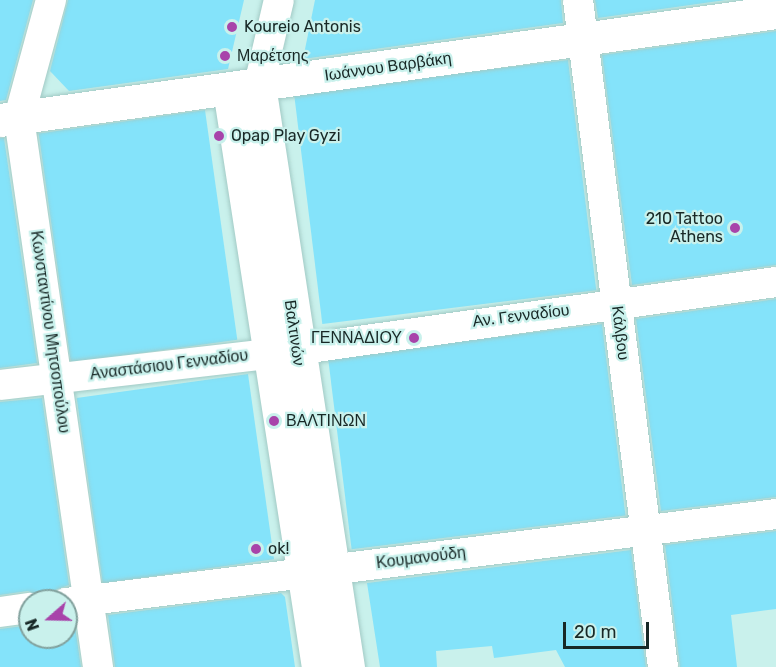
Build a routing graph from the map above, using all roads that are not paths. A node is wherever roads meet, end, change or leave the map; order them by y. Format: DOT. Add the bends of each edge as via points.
graph roads {
  1 [pos="51,0"];
  2 [pos="279,0"];
  3 [pos="578,0"];
  4 [pos="776,12"];
  5 [pos="583,39"];
  6 [pos="244,87"];
  7 [pos="10,119"];
  8 [pos="776,282"];
  9 [pos="617,304"];
  10 [pos="282,352"];
  11 [pos="57,378"];
  12 [pos="0,384"];
  13 [pos="776,514"];
  14 [pos="646,530"];
  15 [pos="318,571"];
  16 [pos="76,589"];
  17 [pos="78,602"];
  18 [pos="78,605"];
  19 [pos="18,610"];
  20 [pos="0,612"];
  21 [pos="98,667"];
  22 [pos="318,667"];
  23 [pos="348,667"];
  24 [pos="663,667"];
  1 -- 7 [label="street, Κωνσταντίνου Μητσοπούλου"];
  2 -- 6 [label="street, Βαλτινών"];
  3 -- 5 [label="street, Κάλβου"];
  4 -- 5 [label="street, Ιωάννου Βαρβάκη"];
  5 -- 6 [label="street, Ιωάννου Βαρβάκη"];
  5 -- 9 [label="street, Κάλβου"];
  6 -- 7 [label="street, Ιωάννου Βαρβάκη"];
  6 -- 10 [label="street, Βαλτινών"];
  7 -- 11 [label="street, Κωνσταντίνου Μητσοπούλου"];
  8 -- 9 [label="street, Αν. Γενναδίου"];
  9 -- 10 [label="street, Αν. Γενναδίου"];
  9 -- 14 [label="street, Κάλβου"];
  10 -- 11 [label="street, Αναστάσιου Γενναδίου"];
  10 -- 15 [label="street, Βαλτινών"];
  11 -- 12 [label="street, Αναστάσιου Γενναδίου"];
  11 -- 16 [label="street, Κωνσταντίνου Μητσοπούλου"];
  13 -- 14 [label="street, Κουμανούδη"];
  14 -- 15 [label="street, Κουμανούδη"];
  14 -- 24 [label="street, Κάλβου"];
  15 -- 17 [label="street, Κουμανούδη"];
  15 -- 22 [label="street, Βαλτινών"];
  15 -- 23 [label="street, Βαλτινών"];
  18 -- 21 [label="street, Κωνσταντίνου Μητσοπούλου"];
  19 -- 20 [label="street"];
}
